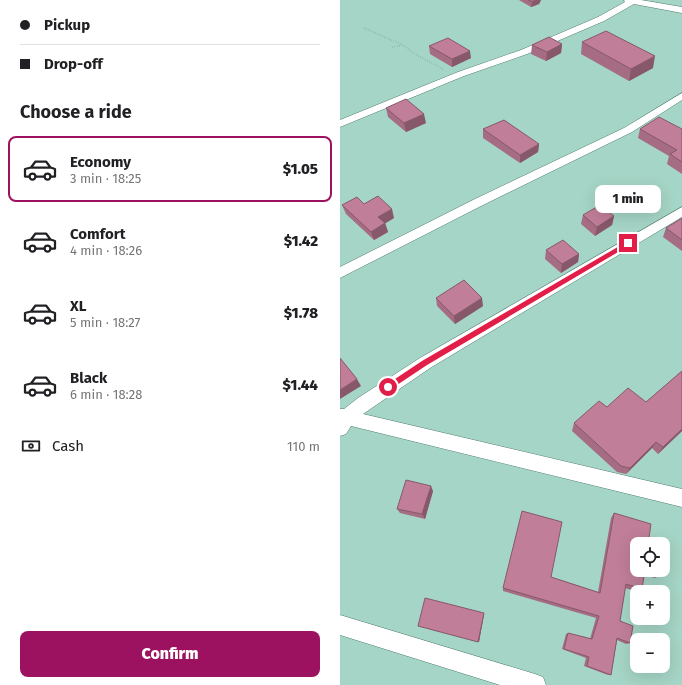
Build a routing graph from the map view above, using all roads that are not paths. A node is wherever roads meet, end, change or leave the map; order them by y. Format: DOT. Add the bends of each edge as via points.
graph roads {
  1 [pos="631,0"];
  2 [pos="682,10"];
  3 [pos="682,96"];
  4 [pos="340,124"];
  5 [pos="682,211"];
  6 [pos="340,273"];
  7 [pos="342,420"];
  8 [pos="682,498"];
  9 [pos="340,625"];
  10 [pos="535,685"];
  1 -- 2 [label="street"];
  1 -- 4 [label="street" via="601,19 524,52 461,74"];
  3 -- 6 [label="street" via="628,130"];
  5 -- 7 [label="street" via="425,363"];
  7 -- 8 [label="street"];
  9 -- 10 [label="street"];
}
